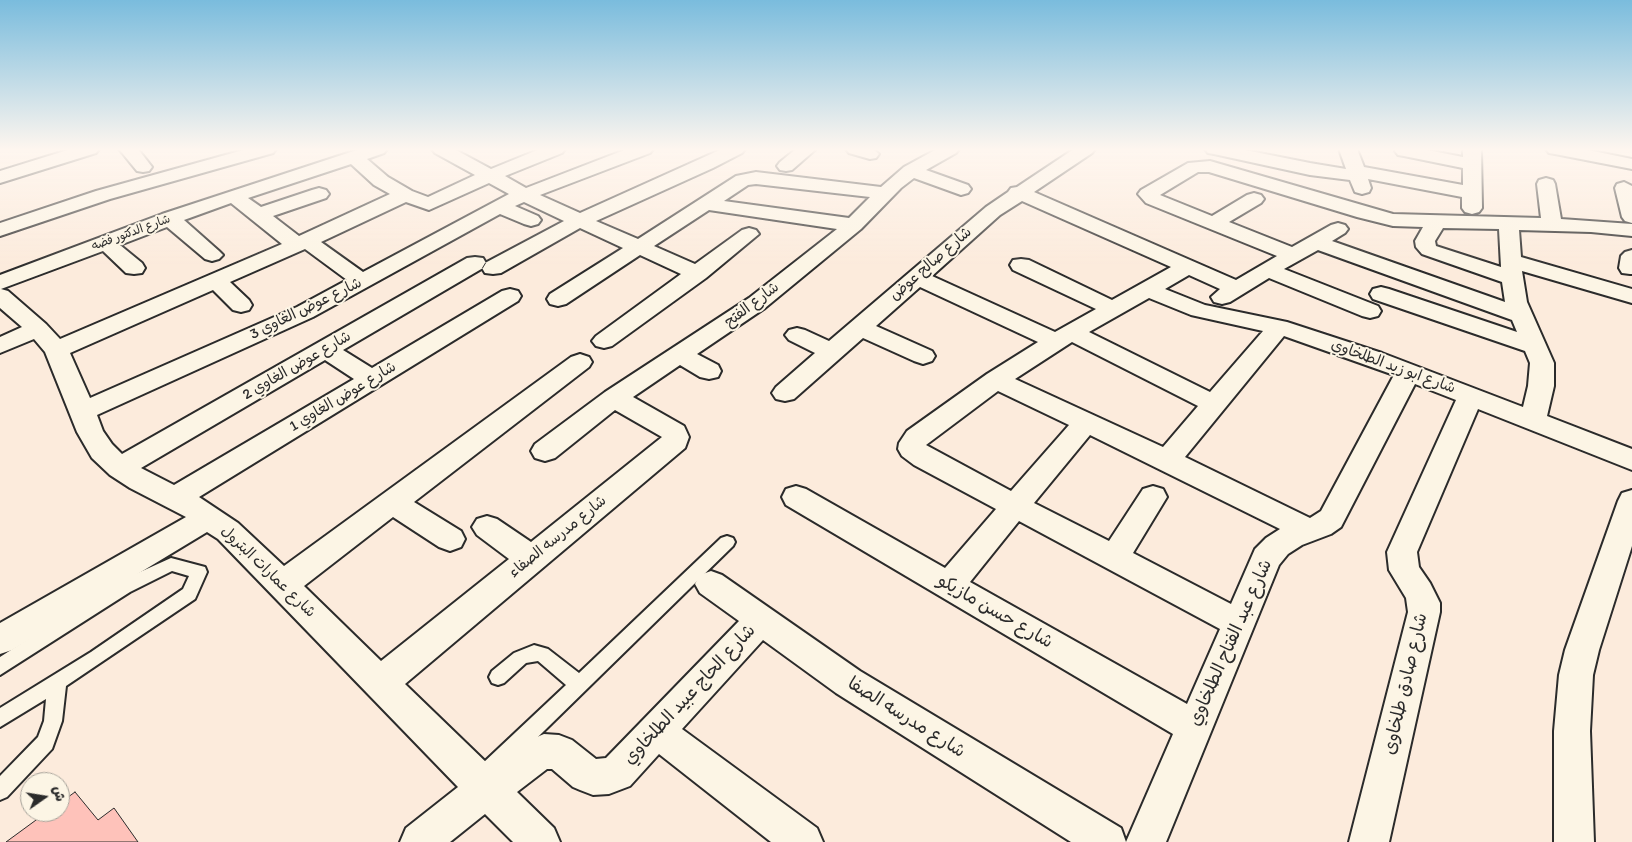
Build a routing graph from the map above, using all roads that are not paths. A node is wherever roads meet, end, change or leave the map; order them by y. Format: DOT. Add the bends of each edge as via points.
graph roads {
  1 [pos="126,188"];
  2 [pos="258,188"];
  3 [pos="394,188"];
  4 [pos="464,188"];
  5 [pos="514,188"];
  6 [pos="542,188"];
  7 [pos="652,188"];
  8 [pos="730,188"];
  9 [pos="838,188"];
  10 [pos="890,188"];
  11 [pos="1024,188"];
  12 [pos="1158,188"];
  13 [pos="1283,188"];
  14 [pos="1362,188"];
  15 [pos="1444,188"];
  16 [pos="1472,188"];
  17 [pos="1547,188"];
  18 [pos="1018,192"];
  19 [pos="884,193"];
  20 [pos="1472,193"];
  21 [pos="319,194"];
  22 [pos="405,195"];
  23 [pos="526,195"];
  24 [pos="234,196"];
  25 [pos="1254,199"];
  26 [pos="706,204"];
  27 [pos="500,207"];
  28 [pos="1364,213"];
  29 [pos="258,215"];
  30 [pos="169,218"];
  31 [pos="531,220"];
  32 [pos="579,221"];
  33 [pos="1436,222"];
  34 [pos="1214,223"];
  35 [pos="1473,223"];
  36 [pos="1509,224"];
  37 [pos="854,225"];
  38 [pos="1552,225"];
  39 [pos="1338,229"];
  40 [pos="0,230"];
  41 [pos="1632,230"];
  42 [pos="749,234"];
  43 [pos="105,242"];
  44 [pos="1316,242"];
  45 [pos="302,243"];
  46 [pos="639,247"];
  47 [pos="212,255"];
  48 [pos="1293,256"];
  49 [pos="1021,265"];
  50 [pos="1188,266"];
  51 [pos="134,268"];
  52 [pos="1267,270"];
  53 [pos="1511,270"];
  54 [pos="698,273"];
  55 [pos="916,277"];
  56 [pos="216,281"];
  57 [pos="0,282"];
  58 [pos="364,282"];
  59 [pos="1237,288"];
  60 [pos="1149,290"];
  61 [pos="0,296"];
  62 [pos="510,296"];
  63 [pos="1632,296"];
  64 [pos="558,299"];
  65 [pos="241,305"];
  66 [pos="1114,309"];
  67 [pos="1199,310"];
  68 [pos="1520,315"];
  69 [pos="859,327"];
  70 [pos="1279,327"];
  71 [pos="797,335"];
  72 [pos="1065,337"];
  73 [pos="47,340"];
  74 [pos="604,341"];
  75 [pos="0,346"];
  76 [pos="1535,346"];
  77 [pos="325,349"];
  78 [pos="832,352"];
  79 [pos="680,355"];
  80 [pos="923,356"];
  81 [pos="580,362"];
  82 [pos="709,371"];
  83 [pos="1409,371"];
  84 [pos="372,380"];
  85 [pos="996,380"];
  86 [pos="785,393"];
  87 [pos="1471,395"];
  88 [pos="614,398"];
  89 [pos="1214,404"];
  90 [pos="81,412"];
  91 [pos="1533,420"];
  92 [pos="1086,422"];
  93 [pos="546,451"];
  94 [pos="1167,460"];
  95 [pos="1632,460"];
  96 [pos="120,468"];
  97 [pos="796,496"];
  98 [pos="1153,497"];
  99 [pos="176,498"];
  100 [pos="1632,501"];
  101 [pos="392,502"];
  102 [pos="1015,506"];
  103 [pos="209,516"];
  104 [pos="486,527"];
  105 [pos="1308,530"];
  106 [pos="450,539"];
  107 [pos="727,542"];
  108 [pos="1114,558"];
  109 [pos="532,559"];
  110 [pos="283,584"];
  111 [pos="711,584"];
  112 [pos="949,585"];
  113 [pos="761,620"];
  114 [pos="1238,622"];
  115 [pos="0,640"];
  116 [pos="0,667"];
  117 [pos="498,677"];
  118 [pos="57,682"];
  119 [pos="380,684"];
  120 [pos="578,684"];
  121 [pos="0,718"];
  122 [pos="1194,727"];
  123 [pos="657,731"];
  124 [pos="482,786"];
  125 [pos="0,790"];
  126 [pos="1581,838"];
  127 [pos="420,842"];
  128 [pos="540,842"];
  129 [pos="804,842"];
  130 [pos="1107,842"];
  131 [pos="1146,842"];
  132 [pos="1369,842"];
  1 -- 40 [label="street"];
  2 -- 24 [label="street, شارع الدكتور فضه"];
  3 -- 22 [label="street"];
  4 -- 22 [label="street" via="429,204"];
  5 -- 23 [label="street"];
  6 -- 23 [label="street, شارع عوض الغاوي 3"];
  7 -- 32 [label="street, شارع عوض الغاوي 2"];
  8 -- 26 [label="street"];
  9 -- 19 [label="street"];
  10 -- 19 [label="street, شارع الفتح"];
  11 -- 18 [label="street, شارع صالح عوض"];
  12 -- 34 [label="street" via="1148,194 1153,199"];
  13 -- 28 [label="street"];
  14 -- 28 [label="street"];
  15 -- 20 [label="street"];
  16 -- 20 [label="street"];
  17 -- 38 [label="street"];
  18 -- 50 [label="street"];
  18 -- 55 [label="street, شارع صالح عوض"];
  19 -- 37 [label="street, شارع الفتح"];
  20 -- 35 [label="street"];
  21 -- 29 [label="street"];
  22 -- 45 [label="street"];
  23 -- 27 [label="street, شارع عوض الغاوي 3"];
  23 -- 32 [label="street"];
  24 -- 29 [label="street"];
  24 -- 30 [label="street, شارع الدكتور فضه"];
  25 -- 34 [label="street"];
  26 -- 37 [label="street"];
  26 -- 46 [label="street"];
  27 -- 31 [label="street"];
  27 -- 58 [label="street, شارع عوض الغاوي 3"];
  28 -- 33 [label="street" via="1393,220"];
  29 -- 45 [label="street"];
  30 -- 43 [label="street, شارع الدكتور فضه"];
  30 -- 47 [label="street"];
  32 -- 46 [label="street"];
  32 -- 77 [label="street, شارع عوض الغاوي 2" via="484,265"];
  33 -- 35 [label="street"];
  33 -- 53 [label="street" via="1425,242 1429,250"];
  34 -- 48 [label="street"];
  35 -- 36 [label="street"];
  36 -- 38 [label="street"];
  36 -- 53 [label="street"];
  37 -- 79 [label="street, شارع الفتح" via="757,303"];
  38 -- 41 [label="street"];
  39 -- 44 [label="street"];
  42 -- 54 [label="street"];
  43 -- 51 [label="street"];
  43 -- 57 [label="street, شارع الدكتور فضه"];
  44 -- 48 [label="street"];
  44 -- 68 [label="street"];
  45 -- 56 [label="street"];
  45 -- 58 [label="street"];
  46 -- 54 [label="street"];
  46 -- 64 [label="street"];
  48 -- 52 [label="street"];
  49 -- 66 [label="street"];
  50 -- 59 [label="street"];
  50 -- 60 [label="street"];
  52 -- 59 [label="street"];
  52 -- 76 [label="street"];
  53 -- 63 [label="street"];
  53 -- 68 [label="street"];
  54 -- 74 [label="street"];
  55 -- 69 [label="street, شارع صالح عوض"];
  55 -- 72 [label="street"];
  56 -- 65 [label="street"];
  56 -- 73 [label="street"];
  58 -- 90 [label="street, شارع عوض الغاوي 3" via="273,327"];
  59 -- 67 [label="street"];
  60 -- 66 [label="street"];
  60 -- 67 [label="street, شارع ابو زيد الطلخاوي"];
  61 -- 73 [label="street, شارع عمارات البترول"];
  62 -- 84 [label="street, شارع عوض الغاوي 1"];
  66 -- 72 [label="street"];
  67 -- 70 [label="street, شارع ابو زيد الطلخاوي"];
  68 -- 76 [label="street"];
  69 -- 78 [label="street, شارع صالح عوض"];
  69 -- 80 [label="street"];
  70 -- 83 [label="street, شارع ابو زيد الطلخاوي"];
  70 -- 89 [label="street"];
  71 -- 78 [label="street"];
  72 -- 85 [label="street"];
  72 -- 89 [label="street"];
  73 -- 75 [label="street"];
  73 -- 90 [label="street, شارع عمارات البترول" via="68,375"];
  76 -- 91 [label="street" via="1543,375"];
  77 -- 84 [label="street"];
  77 -- 96 [label="street, شارع عوض الغاوي 2"];
  78 -- 86 [label="street, شارع صالح عوض"];
  79 -- 82 [label="street"];
  79 -- 88 [label="street, شارع الفتح"];
  81 -- 101 [label="street"];
  83 -- 87 [label="street, شارع ابو زيد الطلخاوي"];
  83 -- 105 [label="street, شارع عبد الفتاح الطلخاوي" via="1331,519"];
  84 -- 99 [label="street, شارع عوض الغاوي 1"];
  85 -- 92 [label="street"];
  85 -- 102 [label="street" via="916,438 912,449"];
  87 -- 91 [label="street, شارع ابو زيد الطلخاوي"];
  87 -- 132 [label="street, شارع صادق طلخاوى" via="1402,552 1404,570 1419,592 1424,612"];
  88 -- 93 [label="street, شارع الفتح"];
  88 -- 109 [label="street, شارع مدرسه الصفاء" via="675,433 675,441"];
  89 -- 94 [label="street"];
  90 -- 96 [label="street, شارع عمارات البترول" via="102,451"];
  91 -- 95 [label="street, شارع ابو زيد الطلخاوي"];
  92 -- 94 [label="street"];
  92 -- 102 [label="street"];
  94 -- 105 [label="street"];
  96 -- 99 [label="street, شارع عمارات البترول"];
  97 -- 112 [label="street, شارع حسن مازيكو"];
  98 -- 108 [label="street"];
  99 -- 103 [label="street, شارع عمارات البترول"];
  100 -- 126 [label="street" via="1576,675 1572,777"];
  101 -- 106 [label="street"];
  101 -- 110 [label="street"];
  102 -- 108 [label="street"];
  102 -- 112 [label="street"];
  103 -- 110 [label="street, شارع عمارات البترول"];
  103 -- 115 [label="street"];
  104 -- 109 [label="street"];
  105 -- 114 [label="street, شارع عبد الفتاح الطلخاوي" via="1284,541 1266,558"];
  107 -- 120 [label="lane"];
  108 -- 114 [label="street"];
  109 -- 119 [label="street, شارع مدرسه الصفاء"];
  110 -- 119 [label="street, شارع عمارات البترول"];
  111 -- 113 [label="street, شارع مدرسه الصفا"];
  112 -- 122 [label="street, شارع حسن مازيكو"];
  113 -- 123 [label="street, شارع الحاج عبيد الطلخاوي"];
  113 -- 130 [label="street, شارع مدرسه الصفا" via="855,687"];
  114 -- 122 [label="street, شارع عبد الفتاح الطلخاوي"];
  116 -- 118 [label="lane" via="124,587 172,564 199,572 189,594"];
  117 -- 120 [label="lane" via="520,658 534,653 542,654"];
  118 -- 121 [label="lane"];
  118 -- 125 [label="lane" via="53,721 45,743"];
  119 -- 124 [label="street, شارع عمارات البترول"];
  120 -- 124 [label="lane"];
  122 -- 131 [label="street, شارع عبد الفتاح الطلخاوي"];
  123 -- 124 [label="street, شارع الحاج عبيد الطلخاوي" via="624,767 609,776 601,778 586,774 559,752 544,751"];
  123 -- 129 [label="street"];
  124 -- 127 [label="street, شارع الحاج عبيد الطلخاوي"];
  124 -- 128 [label="street, شارع عمارات البترول"];
}
